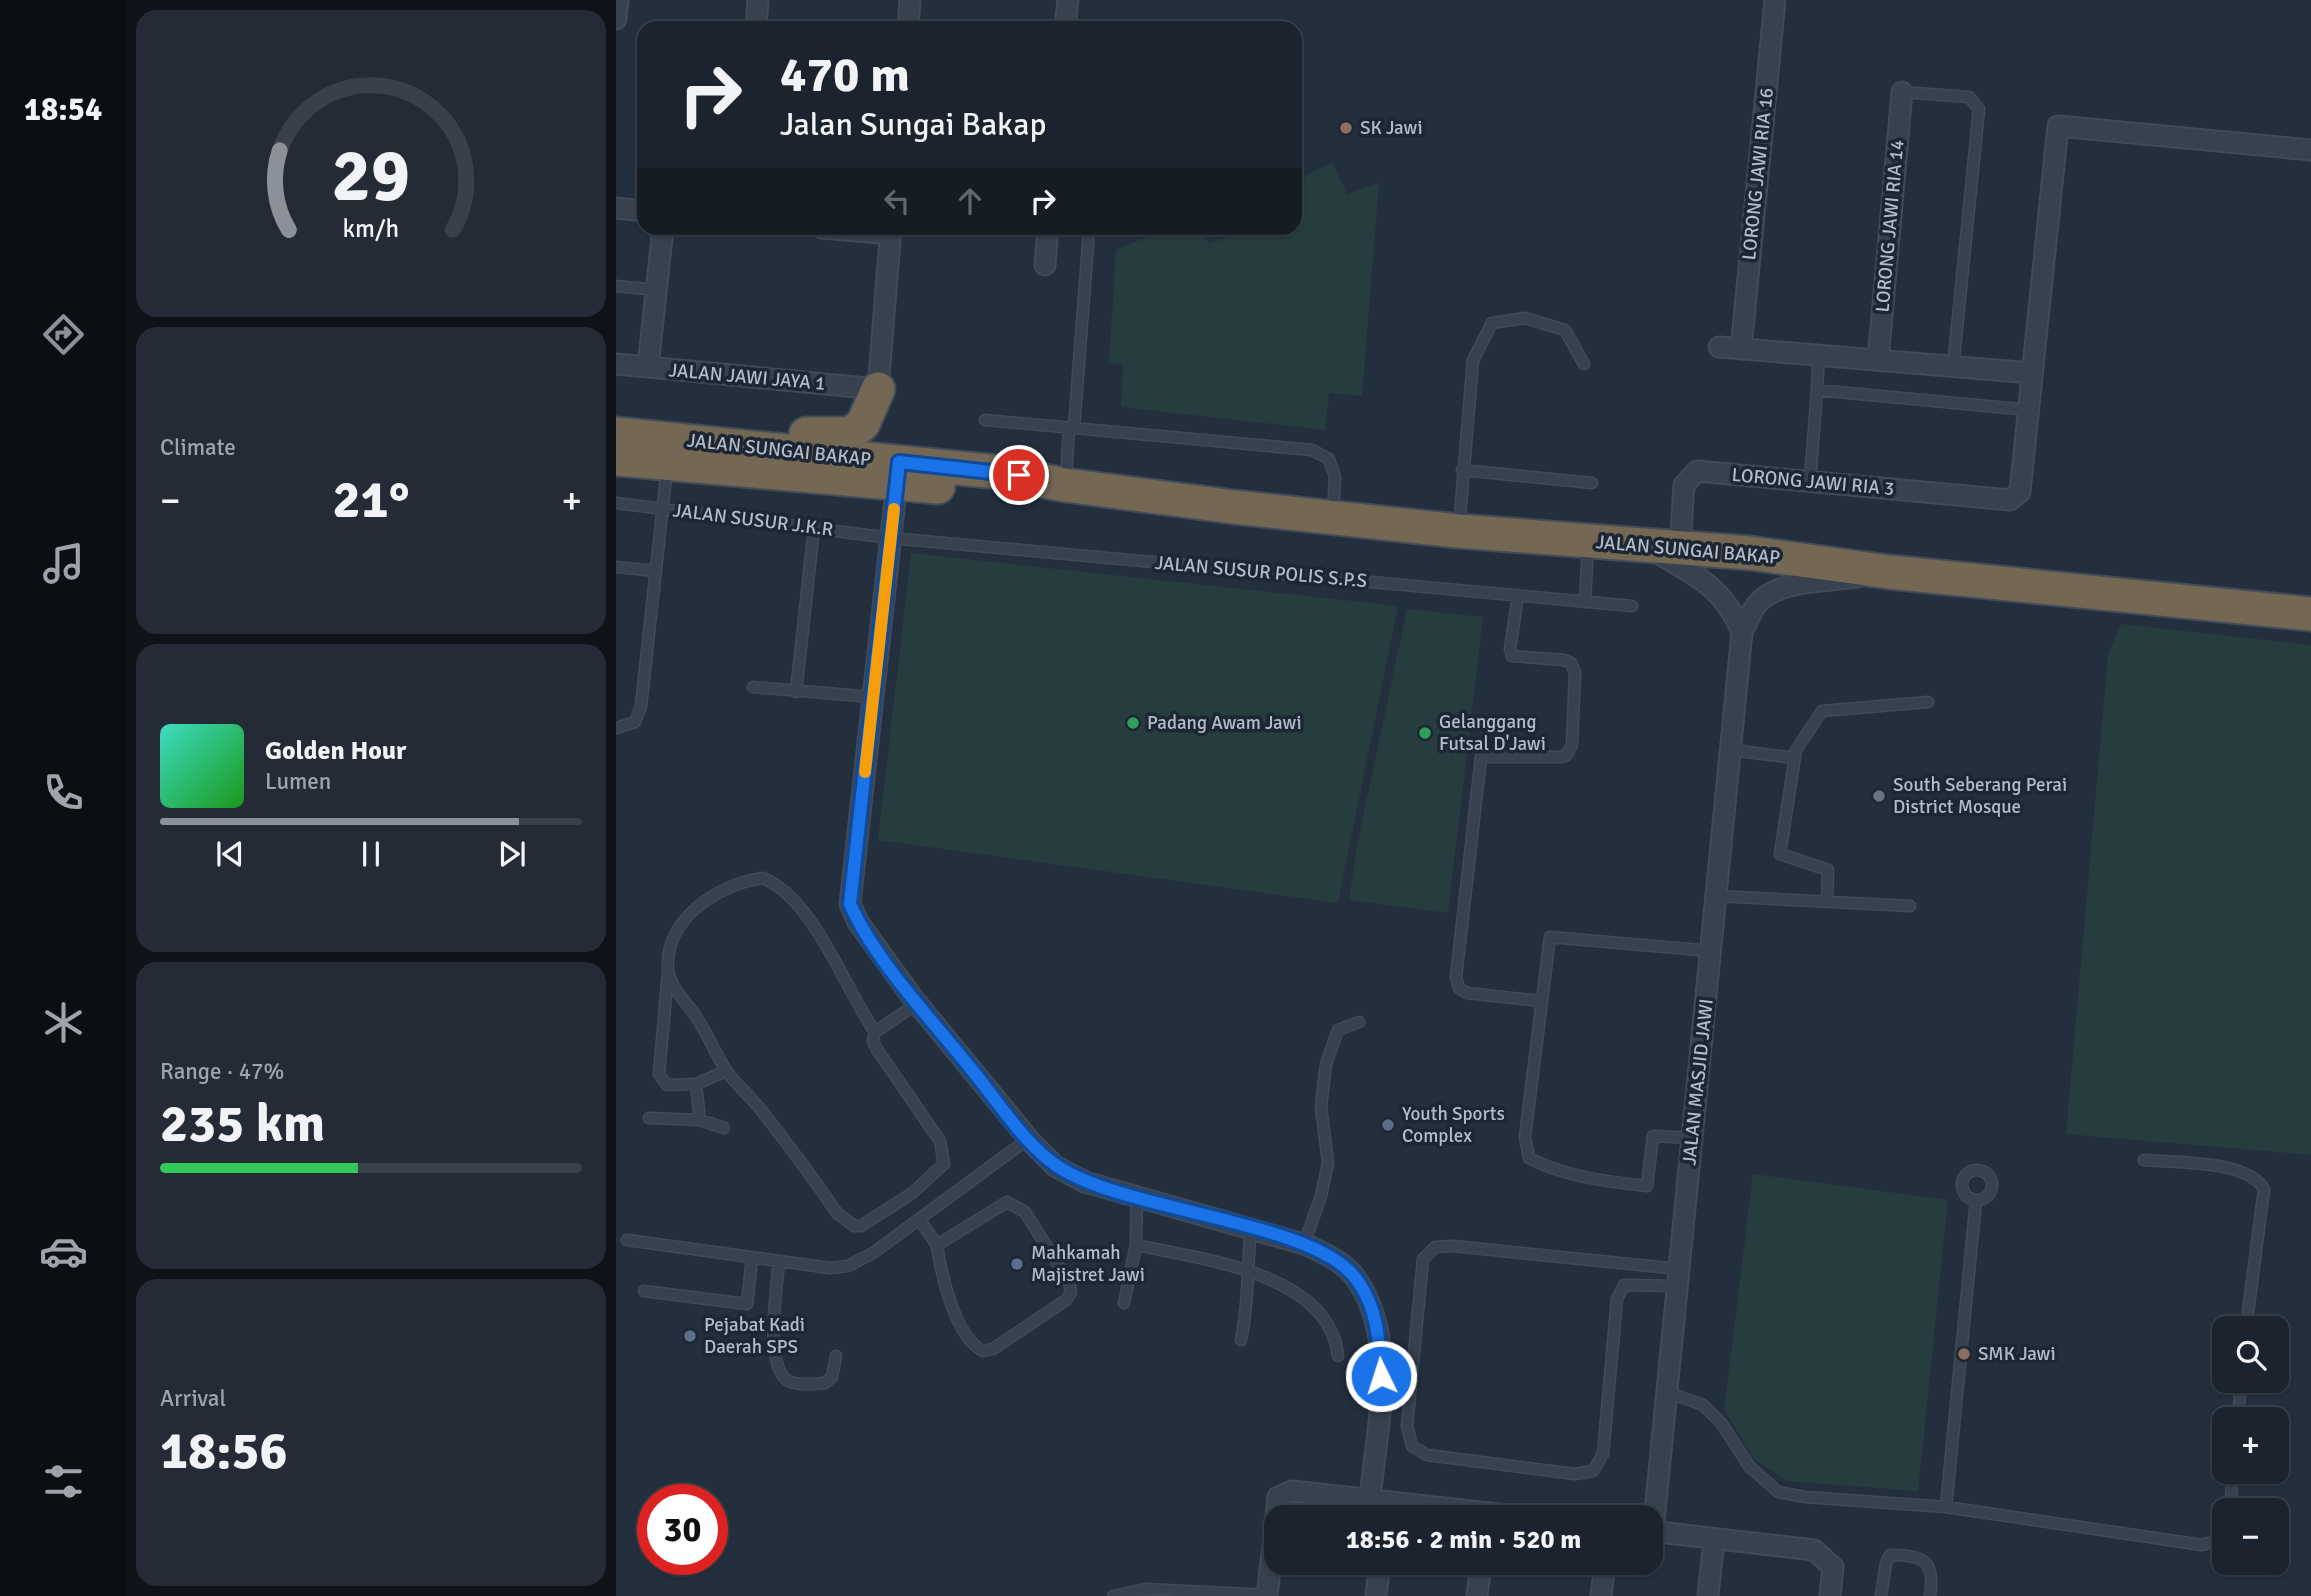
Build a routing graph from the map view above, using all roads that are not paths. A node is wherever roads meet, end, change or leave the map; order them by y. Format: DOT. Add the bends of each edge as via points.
graph roads {
  1 [pos="618,0"];
  2 [pos="758,0"];
  3 [pos="910,0"];
  4 [pos="1068,0"];
  5 [pos="1775,0"];
  6 [pos="616,19"];
  7 [pos="756,21"];
  8 [pos="908,21"];
  9 [pos="1066,21"];
  10 [pos="1902,92"];
  11 [pos="2311,150"];
  12 [pos="616,208"];
  13 [pos="637,210"];
  14 [pos="662,235"];
  15 [pos="891,235"];
  16 [pos="1047,235"];
  17 [pos="1089,235"];
  18 [pos="1045,265"];
  19 [pos="616,286"];
  20 [pos="657,290"];
  21 [pos="1719,347"];
  22 [pos="1741,349"];
  23 [pos="1819,356"];
  24 [pos="1878,360"];
  25 [pos="616,364"];
  26 [pos="1584,364"];
  27 [pos="648,367"];
  28 [pos="1953,367"];
  29 [pos="2032,373"];
  30 [pos="878,389"];
  31 [pos="1817,390"];
  32 [pos="2029,410"];
  33 [pos="985,420"];
  34 [pos="1071,428"];
  35 [pos="616,434"];
  36 [pos="665,451"];
  37 [pos="616,459"];
  38 [pos="1462,470"];
  39 [pos="998,472"];
  40 [pos="898,473"];
  41 [pos="1810,481"];
  42 [pos="1592,483"];
  43 [pos="1065,485"];
  44 [pos="616,503"];
  45 [pos="663,509"];
  46 [pos="1333,517"];
  47 [pos="814,528"];
  48 [pos="1458,531"];
  49 [pos="891,538"];
  50 [pos="1588,541"];
  51 [pos="1646,546"];
  52 [pos="1680,547"];
  53 [pos="616,566"];
  54 [pos="656,571"];
  55 [pos="1889,572"];
  56 [pos="1518,595"];
  57 [pos="1585,602"];
  58 [pos="1632,606"];
  59 [pos="2311,614"];
  60 [pos="1742,632"];
  61 [pos="753,687"];
  62 [pos="796,692"];
  63 [pos="873,697"];
  64 [pos="1928,702"];
  65 [pos="616,728"];
  66 [pos="1731,750"];
  67 [pos="1795,758"];
  68 [pos="1716,896"];
  69 [pos="1827,902"];
  70 [pos="1910,906"];
  71 [pos="1710,951"];
  72 [pos="668,971"];
  73 [pos="1540,1001"];
  74 [pos="918,1003"];
  75 [pos="1359,1022"];
  76 [pos="875,1032"];
  77 [pos="726,1071"];
  78 [pos="696,1084"];
  79 [pos="649,1118"];
  80 [pos="700,1120"];
  81 [pos="724,1128"];
  82 [pos="1028,1139"];
  83 [pos="1692,1139"];
  84 [pos="2144,1160"];
  85 [pos="1137,1198"];
  86 [pos="1976,1200"];
  87 [pos="919,1219"];
  88 [pos="1251,1228"];
  89 [pos="627,1240"];
  90 [pos="1304,1244"];
  91 [pos="937,1245"];
  92 [pos="1136,1245"];
  93 [pos="752,1258"];
  94 [pos="779,1262"];
  95 [pos="1246,1269"];
  96 [pos="1678,1277"];
  97 [pos="644,1291"];
  98 [pos="1124,1303"];
  99 [pos="2247,1316"];
  100 [pos="1241,1340"];
  101 [pos="836,1356"];
  102 [pos="1338,1356"];
  103 [pos="1667,1392"];
  104 [pos="1277,1505"];
  105 [pos="1375,1505"];
  106 [pos="1381,1505"];
  107 [pos="1654,1505"];
  108 [pos="1946,1507"];
  109 [pos="1663,1533"];
  110 [pos="1714,1539"];
  111 [pos="2212,1542"];
  112 [pos="1269,1575"];
  113 [pos="1379,1575"];
  114 [pos="1479,1575"];
  115 [pos="1604,1575"];
  116 [pos="1113,1596"];
  117 [pos="1267,1596"];
  118 [pos="1376,1596"];
  119 [pos="1477,1596"];
  120 [pos="1601,1596"];
  121 [pos="1708,1596"];
  122 [pos="1830,1596"];
  123 [pos="1881,1596"];
  124 [pos="1930,1596"];
  1 -- 6 [label="street"];
  2 -- 7 [label="street"];
  3 -- 8 [label="street"];
  4 -- 9 [label="street"];
  5 -- 22 [label="street, LORONG JAWI RIA 16"];
  10 -- 24 [label="street, LORONG JAWI RIA 14"];
  10 -- 28 [label="lane" via="1969,97 1979,109"];
  11 -- 29 [label="street" via="2058,126"];
  12 -- 13 [label="street"];
  14 -- 20 [label="street"];
  15 -- 30 [label="street"];
  16 -- 18 [label="street"];
  17 -- 34 [label="lane"];
  19 -- 20 [label="lane"];
  20 -- 27 [label="street"];
  21 -- 22 [label="street"];
  22 -- 23 [label="street"];
  23 -- 24 [label="street"];
  23 -- 31 [label="lane"];
  24 -- 28 [label="street"];
  25 -- 27 [label="street, JALAN JAWI JAYA 1"];
  26 -- 38 [label="lane" via="1566,330 1525,318 1493,323 1473,360"];
  27 -- 30 [label="street, JALAN JAWI JAYA 1"];
  28 -- 29 [label="street"];
  29 -- 32 [label="street"];
  30 -- 36 [label="highway" via="863,424 850,434 831,437 756,429"];
  30 -- 39 [label="highway" via="885,441 974,461"];
  31 -- 32 [label="lane"];
  31 -- 41 [label="lane"];
  32 -- 41 [label="street, LORONG JAWI RIA 3" via="2021,492 2010,500"];
  33 -- 34 [label="lane"];
  34 -- 43 [label="lane"];
  34 -- 46 [label="lane" via="1312,450 1329,459 1335,477"];
  35 -- 36 [label="highway, JALAN SUNGAI BAKAP"];
  36 -- 37 [label="highway, JALAN SUNGAI BAKAP"];
  36 -- 40 [label="highway, JALAN SUNGAI BAKAP"];
  36 -- 45 [label="lane"];
  38 -- 42 [label="lane"];
  38 -- 48 [label="lane"];
  39 -- 40 [label="highway, JALAN SUNGAI BAKAP"];
  39 -- 43 [label="highway, JALAN SUNGAI BAKAP"];
  40 -- 43 [label="highway, JALAN SUNGAI BAKAP" via="1042,491"];
  40 -- 49 [label="street"];
  41 -- 52 [label="street, LORONG JAWI RIA 3" via="1698,471 1684,485"];
  43 -- 46 [label="highway, JALAN SUNGAI BAKAP"];
  44 -- 45 [label="lane, JALAN SUSUR J.K.R"];
  45 -- 47 [label="lane, JALAN SUSUR J.K.R"];
  45 -- 54 [label="lane"];
  46 -- 48 [label="highway, JALAN SUNGAI BAKAP"];
  47 -- 49 [label="lane, JALAN SUSUR J.K.R"];
  47 -- 62 [label="lane"];
  48 -- 50 [label="highway, JALAN SUNGAI BAKAP"];
  49 -- 56 [label="lane, JALAN SUSUR POLIS S.P.S"];
  49 -- 63 [label="street"];
  50 -- 51 [label="highway, JALAN SUNGAI BAKAP"];
  50 -- 57 [label="lane"];
  51 -- 52 [label="highway, JALAN SUNGAI BAKAP"];
  51 -- 60 [label="street" via="1717,590 1731,606"];
  52 -- 55 [label="highway, JALAN SUNGAI BAKAP"];
  53 -- 54 [label="lane"];
  54 -- 65 [label="lane" via="641,706 635,722"];
  55 -- 59 [label="highway, JALAN SUNGAI BAKAP"];
  55 -- 60 [label="street, JALAN MASJID JAWI" via="1768,594 1756,605"];
  56 -- 57 [label="lane, JALAN SUSUR POLIS S.P.S"];
  56 -- 73 [label="lane" via="1512,656 1564,660 1575,672 1572,745 1566,756 1481,757 1456,977 1459,988 1467,993"];
  57 -- 58 [label="lane, JALAN SUSUR POLIS S.P.S"];
  60 -- 66 [label="street, JALAN MASJID JAWI"];
  61 -- 62 [label="lane"];
  62 -- 63 [label="lane"];
  63 -- 74 [label="street" via="850,904 858,922"];
  64 -- 67 [label="lane" via="1822,711"];
  66 -- 67 [label="lane"];
  66 -- 68 [label="street, JALAN MASJID JAWI"];
  67 -- 69 [label="lane" via="1780,854 1828,870"];
  68 -- 69 [label="lane"];
  68 -- 71 [label="street, JALAN MASJID JAWI"];
  69 -- 70 [label="lane"];
  71 -- 73 [label="lane" via="1550,937"];
  71 -- 83 [label="street, JALAN MASJID JAWI"];
  72 -- 76 [label="lane" via="672,935 688,914 722,891 762,877 789,895 816,931"];
  72 -- 77 [label="lane"];
  72 -- 78 [label="lane" via="659,1074 667,1085"];
  73 -- 83 [label="lane" via="1525,1137 1529,1158 1602,1180 1647,1186 1653,1136"];
  74 -- 76 [label="lane"];
  74 -- 82 [label="street"];
  75 -- 90 [label="lane" via="1338,1030 1326,1064 1321,1107 1328,1163"];
  76 -- 77 [label="lane" via="876,1048 940,1141 944,1164 911,1194 861,1226 837,1213"];
  77 -- 78 [label="lane"];
  78 -- 80 [label="lane"];
  79 -- 80 [label="lane"];
  80 -- 81 [label="lane"];
  82 -- 85 [label="street" via="1055,1166 1085,1182"];
  82 -- 87 [label="lane"];
  83 -- 96 [label="street, JALAN MASJID JAWI"];
  84 -- 99 [label="lane" via="2242,1170 2258,1178 2264,1189"];
  85 -- 88 [label="street"];
  85 -- 92 [label="lane"];
  86 -- 108 [label="lane"];
  87 -- 91 [label="lane"];
  87 -- 94 [label="lane" via="848,1266"];
  88 -- 90 [label="street"];
  88 -- 95 [label="lane"];
  89 -- 93 [label="lane"];
  90 -- 106 [label="street" via="1325,1253 1356,1278 1377,1320"];
  91 -- 91 [label="lane" via="995,1207 1014,1204 1025,1212 1071,1292 1066,1300 993,1349 983,1351 958,1320 947,1294"];
  92 -- 95 [label="lane"];
  92 -- 98 [label="lane"];
  93 -- 94 [label="lane"];
  93 -- 97 [label="lane" via="747,1304"];
  94 -- 101 [label="lane" via="773,1334 782,1374 792,1382 825,1383 832,1377"];
  95 -- 100 [label="lane" via="1248,1309"];
  95 -- 102 [label="lane" via="1306,1299 1328,1323"];
  96 -- 96 [label="lane" via="1435,1247 1423,1259 1406,1426 1412,1446 1427,1455 1575,1474 1593,1471 1603,1454 1620,1292 1624,1285"];
  96 -- 103 [label="street, JALAN MASJID JAWI"];
  103 -- 107 [label="street, JALAN MASJID JAWI"];
  103 -- 108 [label="lane" via="1703,1405 1722,1424 1749,1466 1778,1492"];
  104 -- 105 [label="street" via="1278,1497 1292,1491"];
  108 -- 111 [label="lane" via="2202,1545"];
  109 -- 110 [label="street"];
  110 -- 121 [label="street"];
  110 -- 122 [label="street" via="1814,1550 1833,1567"];
  112 -- 117 [label="street"];
  113 -- 118 [label="street"];
  114 -- 119 [label="street"];
  115 -- 120 [label="street"];
  116 -- 117 [label="lane" via="1145,1589"];
  123 -- 124 [label="lane" via="1890,1555 1916,1555 1928,1566 1933,1581"];
}
